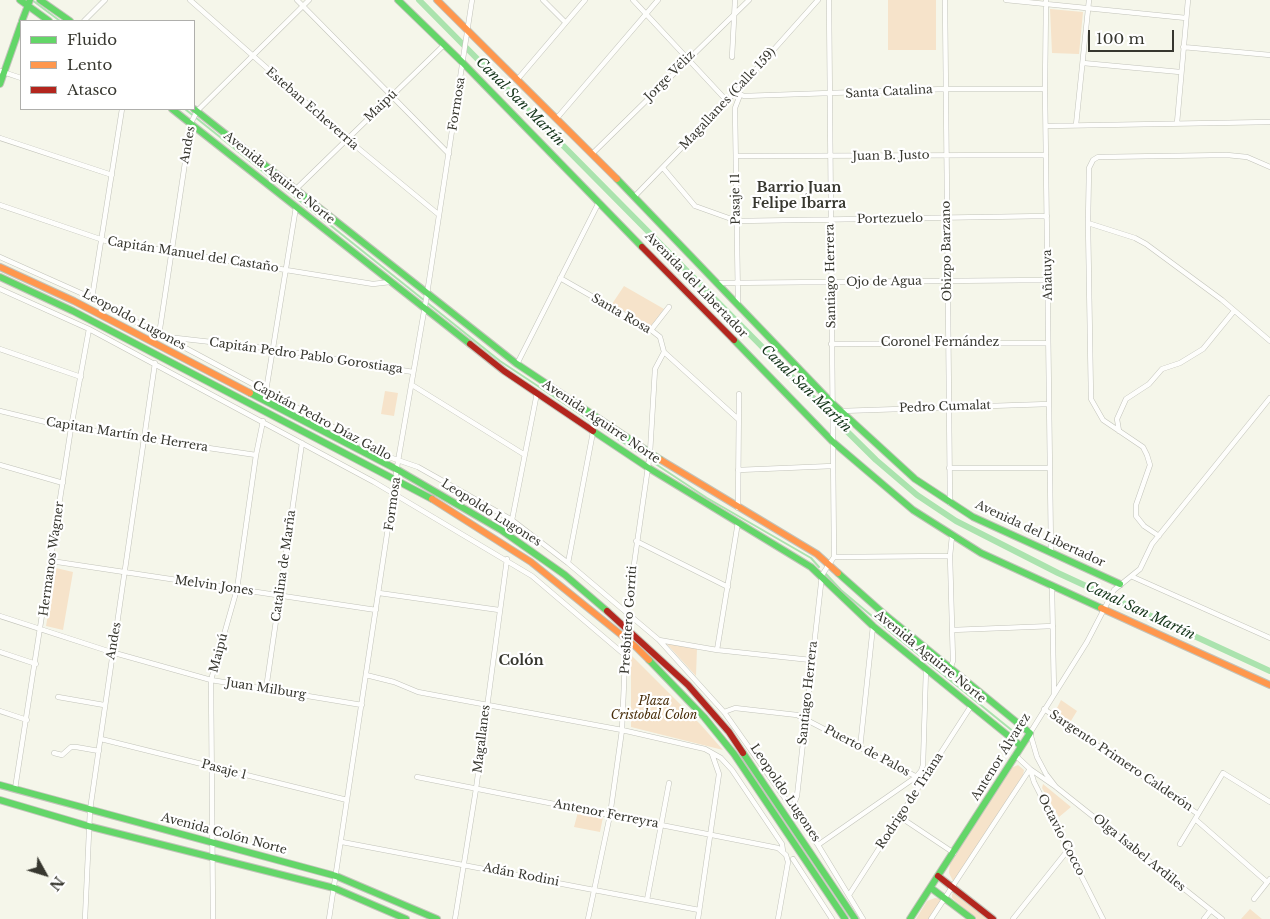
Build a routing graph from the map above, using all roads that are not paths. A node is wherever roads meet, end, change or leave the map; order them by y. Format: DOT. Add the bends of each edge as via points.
graph roads {
  1 [pos="20,0"];
  2 [pos="40,0"];
  3 [pos="105,0"];
  4 [pos="190,0"];
  5 [pos="297,0"];
  6 [pos="309,0"];
  7 [pos="398,0"];
  8 [pos="437,0"];
  9 [pos="472,0"];
  10 [pos="543,0"];
  11 [pos="585,0"];
  12 [pos="633,0"];
  13 [pos="658,0"];
  14 [pos="736,0"];
  15 [pos="750,0"];
  16 [pos="818,0"];
  17 [pos="829,0"];
  18 [pos="944,0"];
  19 [pos="1006,0"];
  20 [pos="1089,0"];
  21 [pos="1188,0"];
  22 [pos="1046,2"];
  23 [pos="29,3"];
  24 [pos="303,6"];
  25 [pos="1088,7"];
  26 [pos="645,13"];
  27 [pos="735,13"];
  28 [pos="1186,18"];
  29 [pos="23,20"];
  30 [pos="48,20"];
  31 [pos="69,20"];
  32 [pos="85,20"];
  33 [pos="565,22"];
  34 [pos="20,28"];
  35 [pos="467,30"];
  36 [pos="444,45"];
  37 [pos="1183,47"];
  38 [pos="1270,55"];
  39 [pos="252,57"];
  40 [pos="732,57"];
  41 [pos="687,59"];
  42 [pos="463,63"];
  43 [pos="1083,63"];
  44 [pos="2,72"];
  45 [pos="1180,72"];
  46 [pos="20,78"];
  47 [pos="517,80"];
  48 [pos="0,84"];
  49 [pos="945,89"];
  50 [pos="1045,89"];
  51 [pos="737,94"];
  52 [pos="829,94"];
  53 [pos="391,96"];
  54 [pos="727,101"];
  55 [pos="122,110"];
  56 [pos="174,110"];
  57 [pos="195,111"];
  58 [pos="556,118"];
  59 [pos="192,121"];
  60 [pos="1270,122"];
  61 [pos="1177,123"];
  62 [pos="1076,125"];
  63 [pos="1046,126"];
  64 [pos="0,138"];
  65 [pos="347,139"];
  66 [pos="449,154"];
  67 [pos="592,154"];
  68 [pos="945,155"];
  69 [pos="1046,155"];
  70 [pos="736,156"];
  71 [pos="829,156"];
  72 [pos="1270,167"];
  73 [pos="663,168"];
  74 [pos="112,175"];
  75 [pos="296,189"];
  76 [pos="636,196"];
  77 [pos="599,202"];
  78 [pos="0,205"];
  79 [pos="296,205"];
  80 [pos="438,214"];
  81 [pos="1047,216"];
  82 [pos="946,218"];
  83 [pos="830,220"];
  84 [pos="737,221"];
  85 [pos="1088,223"];
  86 [pos="101,240"];
  87 [pos="171,251"];
  88 [pos="0,257"];
  89 [pos="0,267"];
  90 [pos="286,270"];
  91 [pos="0,278"];
  92 [pos="560,278"];
  93 [pos="1048,280"];
  94 [pos="948,281"];
  95 [pos="390,282"];
  96 [pos="831,282"];
  97 [pos="738,283"];
  98 [pos="720,284"];
  99 [pos="0,289"];
  100 [pos="426,296"];
  101 [pos="92,298"];
  102 [pos="738,302"];
  103 [pos="669,306"];
  104 [pos="424,308"];
  105 [pos="1234,311"];
  106 [pos="89,329"];
  107 [pos="652,330"];
  108 [pos="159,335"];
  109 [pos="170,341"];
  110 [pos="1270,341"];
  111 [pos="948,343"];
  112 [pos="1048,343"];
  113 [pos="831,344"];
  114 [pos="0,349"];
  115 [pos="273,349"];
  116 [pos="664,352"];
  117 [pos="154,363"];
  118 [pos="517,364"];
  119 [pos="413,372"];
  120 [pos="81,377"];
  121 [pos="412,385"];
  122 [pos="266,391"];
  123 [pos="537,393"];
  124 [pos="739,394"];
  125 [pos="1270,398"];
  126 [pos="832,403"];
  127 [pos="1049,404"];
  128 [pos="949,407"];
  129 [pos="0,411"];
  130 [pos="840,411"];
  131 [pos="738,419"];
  132 [pos="263,421"];
  133 [pos="71,428"];
  134 [pos="1119,431"];
  135 [pos="593,432"];
  136 [pos="143,438"];
  137 [pos="833,442"];
  138 [pos="302,443"];
  139 [pos="256,454"];
  140 [pos="525,455"];
  141 [pos="649,455"];
  142 [pos="398,461"];
  143 [pos="0,465"];
  144 [pos="647,466"];
  145 [pos="833,466"];
  146 [pos="949,468"];
  147 [pos="1050,468"];
  148 [pos="398,470"];
  149 [pos="738,470"];
  150 [pos="396,480"];
  151 [pos="63,483"];
  152 [pos="394,494"];
  153 [pos="950,502"];
  154 [pos="738,508"];
  155 [pos="512,520"];
  156 [pos="738,522"];
  157 [pos="952,536"];
  158 [pos="1159,536"];
  159 [pos="636,541"];
  160 [pos="1051,551"];
  161 [pos="950,556"];
  162 [pos="834,557"];
  163 [pos="507,559"];
  164 [pos="52,561"];
  165 [pos="568,563"];
  166 [pos="830,564"];
  167 [pos="126,574"];
  168 [pos="822,575"];
  169 [pos="1133,577"];
  170 [pos="1120,584"];
  171 [pos="1052,586"];
  172 [pos="728,587"];
  173 [pos="237,589"];
  174 [pos="379,593"];
  175 [pos="280,595"];
  176 [pos="1105,606"];
  177 [pos="376,610"];
  178 [pos="499,610"];
  179 [pos="628,614"];
  180 [pos="0,616"];
  181 [pos="873,626"];
  182 [pos="1053,626"];
  183 [pos="627,628"];
  184 [pos="42,629"];
  185 [pos="952,630"];
  186 [pos="1270,638"];
  187 [pos="626,639"];
  188 [pos="659,640"];
  189 [pos="717,650"];
  190 [pos="0,652"];
  191 [pos="111,652"];
  192 [pos="626,656"];
  193 [pos="811,660"];
  194 [pos="36,664"];
  195 [pos="926,669"];
  196 [pos="950,669"];
  197 [pos="366,675"];
  198 [pos="212,680"];
  199 [pos="1270,686"];
  200 [pos="266,689"];
  201 [pos="1054,694"];
  202 [pos="58,697"];
  203 [pos="104,705"];
  204 [pos="362,705"];
  205 [pos="487,705"];
  206 [pos="971,706"];
  207 [pos="1044,709"];
  208 [pos="0,711"];
  209 [pos="724,712"];
  210 [pos="805,718"];
  211 [pos="26,720"];
  212 [pos="622,730"];
  213 [pos="1030,733"];
  214 [pos="101,739"];
  215 [pos="1021,746"];
  216 [pos="860,748"];
  217 [pos="99,751"];
  218 [pos="54,753"];
  219 [pos="711,753"];
  220 [pos="1015,755"];
  221 [pos="211,767"];
  222 [pos="1030,769"];
  223 [pos="417,777"];
  224 [pos="916,777"];
  225 [pos="923,780"];
  226 [pos="669,783"];
  227 [pos="0,785"];
  228 [pos="1056,787"];
  229 [pos="15,789"];
  230 [pos="476,789"];
  231 [pos="0,800"];
  232 [pos="347,800"];
  233 [pos="1270,802"];
  234 [pos="792,809"];
  235 [pos="90,810"];
  236 [pos="1198,814"];
  237 [pos="610,815"];
  238 [pos="900,817"];
  239 [pos="1194,819"];
  240 [pos="662,825"];
  241 [pos="88,826"];
  242 [pos="711,835"];
  243 [pos="342,842"];
  244 [pos="211,843"];
  245 [pos="1180,844"];
  246 [pos="818,845"];
  247 [pos="1068,850"];
  248 [pos="783,851"];
  249 [pos="954,853"];
  250 [pos="802,855"];
  251 [pos="212,857"];
  252 [pos="793,859"];
  253 [pos="788,862"];
  254 [pos="464,864"];
  255 [pos="336,876"];
  256 [pos="938,876"];
  257 [pos="1269,881"];
  258 [pos="953,886"];
  259 [pos="334,888"];
  260 [pos="930,888"];
  261 [pos="594,889"];
  262 [pos="849,895"];
  263 [pos="945,898"];
  264 [pos="1254,899"];
  265 [pos="647,900"];
  266 [pos="699,910"];
  267 [pos="1211,910"];
  268 [pos="85,919"];
  269 [pos="213,919"];
  270 [pos="329,919"];
  271 [pos="406,919"];
  272 [pos="437,919"];
  273 [pos="455,919"];
  274 [pos="588,919"];
  275 [pos="698,919"];
  276 [pos="778,919"];
  277 [pos="832,919"];
  278 [pos="845,919"];
  279 [pos="855,919"];
  280 [pos="862,919"];
  281 [pos="910,919"];
  282 [pos="932,919"];
  283 [pos="972,919"];
  284 [pos="993,919"];
  285 [pos="1013,919"];
  286 [pos="1103,919"];
  287 [pos="1204,919"];
  288 [pos="1222,919"];
  1 -- 23 [label="main road"];
  2 -- 31 [label="main road"];
  3 -- 32 [label="street"];
  4 -- 39 [label="street, Esteban Echeverría"];
  5 -- 24 [label="street"];
  6 -- 24 [label="street, Andes"];
  7 -- 36 [label="main road, Avenida del Libertador"];
  8 -- 35 [label="main road, Avenida del Libertador"];
  9 -- 35 [label="street, Formosa"];
  10 -- 33 [label="street"];
  11 -- 33 [label="street"];
  12 -- 26 [label="street"];
  13 -- 26 [label="street"];
  14 -- 27 [label="street"];
  15 -- 27 [label="street, Jorge Véliz"];
  16 -- 51 [label="street, Magallanes (Calle 159)"];
  17 -- 52 [label="street, Santiago Herrera"];
  18 -- 49 [label="street, Obizpo Barzano"];
  19 -- 22 [label="street"];
  20 -- 25 [label="street"];
  21 -- 28 [label="street"];
  22 -- 25 [label="street"];
  22 -- 50 [label="street, Añatuya"];
  23 -- 29 [label="main road"];
  23 -- 30 [label="main road"];
  24 -- 39 [label="street, Andes"];
  24 -- 53 [label="street"];
  25 -- 28 [label="street"];
  25 -- 43 [label="street"];
  26 -- 41 [label="street"];
  26 -- 58 [label="street"];
  27 -- 40 [label="street"];
  27 -- 41 [label="street, Jorge Véliz"];
  28 -- 37 [label="street"];
  33 -- 47 [label="street"];
  34 -- 44 [label="main road"];
  35 -- 42 [label="street, Formosa"];
  35 -- 47 [label="main road, Avenida del Libertador"];
  36 -- 42 [label="main road, Avenida del Libertador"];
  36 -- 53 [label="street, Maipú"];
  37 -- 38 [label="street"];
  37 -- 45 [label="street"];
  39 -- 57 [label="street, Andes"];
  39 -- 65 [label="street, Esteban Echeverría"];
  41 -- 54 [label="street"];
  41 -- 67 [label="street, Jorge Véliz"];
  42 -- 66 [label="street, Formosa"];
  42 -- 77 [label="main road, Avenida del Libertador"];
  43 -- 45 [label="street"];
  43 -- 62 [label="street"];
  44 -- 46 [label="street"];
  44 -- 48 [label="main road"];
  45 -- 61 [label="street"];
  47 -- 58 [label="main road, Avenida del Libertador"];
  49 -- 50 [label="street, Santa Catalina"];
  49 -- 52 [label="street, Santa Catalina"];
  49 -- 68 [label="street, Obizpo Barzano"];
  50 -- 63 [label="street, Añatuya"];
  51 -- 52 [label="street, Santa Catalina"];
  51 -- 54 [label="street, Magallanes (Calle 159)"];
  51 -- 70 [label="street, Pasaje 11"];
  52 -- 71 [label="street, Santiago Herrera"];
  53 -- 65 [label="street, Maipú"];
  53 -- 66 [label="street"];
  54 -- 73 [label="street, Magallanes (Calle 159)"];
  55 -- 74 [label="street"];
  56 -- 59 [label="main road, Avenida Aguirre Norte"];
  57 -- 59 [label="street, Andes"];
  57 -- 75 [label="main road, Avenida Aguirre Norte"];
  58 -- 67 [label="main road, Avenida del Libertador"];
  59 -- 79 [label="main road, Avenida Aguirre Norte"];
  59 -- 87 [label="street, Andes"];
  60 -- 61 [label="street"];
  61 -- 62 [label="street"];
  62 -- 63 [label="street"];
  63 -- 69 [label="street, Añatuya"];
  64 -- 74 [label="street"];
  65 -- 75 [label="street, Maipú"];
  65 -- 80 [label="street, Esteban Echeverría"];
  66 -- 80 [label="street, Formosa"];
  67 -- 76 [label="main road, Avenida del Libertador"];
  68 -- 69 [label="street, Juan B. Justo"];
  68 -- 71 [label="street, Juan B. Justo"];
  68 -- 82 [label="street, Obizpo Barzano"];
  69 -- 81 [label="street, Añatuya"];
  70 -- 71 [label="street, Juan B. Justo"];
  70 -- 84 [label="street, Pasaje 11"];
  71 -- 83 [label="street, Santiago Herrera"];
  72 -- 85 [label="street" via="1247,157 1227,155 1098,157 1089,168"];
  73 -- 76 [label="street, Magallanes (Calle 159)"];
  73 -- 84 [label="street, Portezuelo" via="695,206"];
  74 -- 86 [label="street"];
  75 -- 100 [label="main road, Avenida Aguirre Norte"];
  76 -- 98 [label="main road, Avenida del Libertador"];
  77 -- 92 [label="street"];
  77 -- 137 [label="main road, Avenida del Libertador"];
  78 -- 86 [label="street, Capitán Manuel del Castaño"];
  79 -- 90 [label="street"];
  79 -- 95 [label="main road, Avenida Aguirre Norte"];
  80 -- 100 [label="street, Formosa"];
  81 -- 82 [label="street, Portezuelo"];
  81 -- 93 [label="street, Añatuya"];
  82 -- 83 [label="street, Portezuelo"];
  82 -- 94 [label="street, Obizpo Barzano"];
  83 -- 84 [label="street, Portezuelo"];
  83 -- 96 [label="street, Santiago Herrera"];
  84 -- 97 [label="street, Pasaje 11"];
  85 -- 105 [label="street" via="1146,244"];
  85 -- 134 [label="street" via="1092,399 1098,414"];
  86 -- 87 [label="street, Capitán Manuel del Castaño"];
  86 -- 101 [label="street"];
  87 -- 90 [label="street, Capitán Manuel del Castaño"];
  87 -- 108 [label="street, Andes"];
  88 -- 101 [label="street, Capitán Pedro Díaz Gallo"];
  89 -- 148 [label="main road, Leopoldo Lugones" via="74,301"];
  90 -- 95 [label="street, Capitán Manuel del Castaño" via="372,284"];
  90 -- 115 [label="street"];
  91 -- 150 [label="main road, Leopoldo Lugones" via="73,311"];
  92 -- 107 [label="street, Santa Rosa"];
  92 -- 118 [label="street"];
  93 -- 94 [label="street, Ojo de Agua"];
  93 -- 112 [label="street, Añatuya"];
  94 -- 96 [label="street, Ojo de Agua"];
  94 -- 111 [label="street, Obizpo Barzano"];
  95 -- 104 [label="main road, Avenida Aguirre Norte"];
  96 -- 97 [label="street, Ojo de Agua"];
  96 -- 113 [label="street, Santiago Herrera"];
  97 -- 98 [label="street, Ojo de Agua"];
  97 -- 102 [label="street, Pasaje 11"];
  98 -- 102 [label="main road, Avenida del Libertador"];
  99 -- 106 [label="street"];
  100 -- 104 [label="street, Formosa"];
  100 -- 118 [label="main road, Avenida Aguirre Norte"];
  101 -- 108 [label="street, Capitán Pedro Díaz Gallo"];
  102 -- 126 [label="main road, Avenida del Libertador"];
  103 -- 107 [label="street"];
  104 -- 119 [label="street, Formosa"];
  104 -- 123 [label="main road, Avenida Aguirre Norte"];
  105 -- 110 [label="street"];
  105 -- 134 [label="street" via="1203,349 1162,369 1149,384 1126,399 1117,419"];
  106 -- 117 [label="street"];
  106 -- 120 [label="street, Hermanos Wagner"];
  107 -- 116 [label="street, Santa Rosa" via="660,337"];
  108 -- 109 [label="street, Capitán Pedro Díaz Gallo"];
  109 -- 115 [label="street, Capitán Pedro Pablo Gorostiaga" via="176,338"];
  109 -- 122 [label="street, Capitán Pedro Díaz Gallo"];
  111 -- 112 [label="street, Coronel Fernández"];
  111 -- 113 [label="street, Coronel Fernández"];
  111 -- 128 [label="street, Obizpo Barzano"];
  112 -- 127 [label="street, Añatuya"];
  113 -- 126 [label="street, Santiago Herrera"];
  114 -- 120 [label="street"];
  115 -- 119 [label="street, Capitán Pedro Pablo Gorostiaga"];
  115 -- 122 [label="street"];
  116 -- 131 [label="street, Santa Rosa"];
  116 -- 141 [label="street, Presbítero Gorriti" via="655,369"];
  117 -- 132 [label="street"];
  117 -- 136 [label="street, Andes"];
  118 -- 141 [label="main road, Avenida Aguirre Norte"];
  119 -- 121 [label="street, Formosa"];
  120 -- 133 [label="street, Hermanos Wagner"];
  121 -- 140 [label="street"];
  121 -- 142 [label="street, Formosa"];
  122 -- 142 [label="street, Capitán Pedro Díaz Gallo"];
  123 -- 135 [label="main road, Avenida Aguirre Norte"];
  123 -- 140 [label="street"];
  124 -- 131 [label="street"];
  125 -- 158 [label="street"];
  126 -- 130 [label="main road, Avenida del Libertador"];
  126 -- 137 [label="street, Santiago Herrera"];
  127 -- 128 [label="street, Pedro Cumalat"];
  127 -- 147 [label="street, Añatuya"];
  128 -- 130 [label="street, Pedro Cumalat"];
  128 -- 146 [label="street, Obizpo Barzano"];
  129 -- 133 [label="street, Capitan Martín de Herrera"];
  130 -- 153 [label="main road, Avenida del Libertador" via="915,479"];
  131 -- 149 [label="street"];
  132 -- 138 [label="street"];
  132 -- 139 [label="street, Maipú"];
  133 -- 136 [label="street, Capitan Martín de Herrera"];
  133 -- 151 [label="street, Hermanos Wagner"];
  134 -- 158 [label="street" via="1143,447 1147,454 1150,465 1136,506 1136,516"];
  135 -- 144 [label="main road, Avenida Aguirre Norte"];
  135 -- 165 [label="street"];
  136 -- 139 [label="street, Capitan Martín de Herrera"];
  136 -- 167 [label="street, Andes"];
  137 -- 145 [label="street, Santiago Herrera"];
  137 -- 157 [label="main road, Avenida del Libertador" via="913,510"];
  138 -- 152 [label="street"];
  138 -- 175 [label="street, Catalina de Marña"];
  139 -- 173 [label="street, Maipú"];
  140 -- 155 [label="street"];
  141 -- 144 [label="street, Presbítero Gorriti"];
  141 -- 154 [label="main road, Avenida Aguirre Norte"];
  142 -- 148 [label="street, Formosa"];
  142 -- 155 [label="street, Capitán Pedro Díaz Gallo" via="418,467"];
  143 -- 151 [label="street"];
  144 -- 156 [label="main road, Avenida Aguirre Norte"];
  144 -- 159 [label="street, Presbítero Gorriti"];
  145 -- 149 [label="street"];
  145 -- 162 [label="street, Santiago Herrera"];
  146 -- 147 [label="street"];
  146 -- 153 [label="street, Obizpo Barzano"];
  147 -- 160 [label="street, Añatuya"];
  148 -- 150 [label="street, Formosa"];
  148 -- 183 [label="main road, Leopoldo Lugones" via="534,552"];
  149 -- 154 [label="street"];
  150 -- 152 [label="street, Formosa"];
  150 -- 187 [label="main road, Leopoldo Lugones" via="532,562"];
  151 -- 164 [label="street, Hermanos Wagner"];
  152 -- 163 [label="street"];
  152 -- 174 [label="street, Formosa"];
  153 -- 160 [label="main road, Avenida del Libertador" via="1004,532"];
  154 -- 166 [label="main road, Avenida Aguirre Norte"];
  155 -- 165 [label="street, Capitán Pedro Díaz Gallo"];
  156 -- 168 [label="main road, Avenida Aguirre Norte"];
  156 -- 172 [label="street"];
  157 -- 161 [label="street"];
  157 -- 171 [label="main road, Avenida del Libertador"];
  158 -- 169 [label="street"];
  159 -- 172 [label="street"];
  159 -- 179 [label="street, Presbítero Gorriti"];
  160 -- 170 [label="main road, Avenida del Libertador"];
  161 -- 162 [label="street"];
  161 -- 185 [label="street"];
  162 -- 166 [label="street"];
  163 -- 178 [label="street, Magallanes"];
  163 -- 192 [label="street" via="545,585"];
  164 -- 167 [label="street, Melvin Jones"];
  164 -- 184 [label="street, Hermanos Wagner"];
  165 -- 179 [label="street, Capitán Pedro Díaz Gallo"];
  166 -- 168 [label="street"];
  166 -- 196 [label="main road, Avenida Aguirre Norte"];
  167 -- 173 [label="street, Melvin Jones"];
  167 -- 191 [label="street, Andes"];
  168 -- 181 [label="main road, Avenida Aguirre Norte" via="839,596"];
  168 -- 193 [label="street, Santiago Herrera"];
  169 -- 170 [label="street"];
  169 -- 186 [label="street"];
  170 -- 176 [label="street, Antenor Álvarez"];
  171 -- 176 [label="main road, Avenida del Libertador"];
  171 -- 182 [label="street"];
  172 -- 189 [label="street"];
  173 -- 175 [label="street, Melvin Jones"];
  173 -- 198 [label="street, Maipú"];
  174 -- 177 [label="street, Formosa"];
  174 -- 178 [label="street"];
  175 -- 177 [label="street, Melvin Jones"];
  175 -- 200 [label="street, Catalina de Marña"];
  176 -- 199 [label="main road, Avenida del Libertador"];
  176 -- 201 [label="street, Antenor Álvarez"];
  177 -- 197 [label="street, Formosa"];
  178 -- 205 [label="street, Magallanes"];
  179 -- 183 [label="street, Presbítero Gorriti"];
  179 -- 188 [label="street, Capitán Pedro Díaz Gallo"];
  180 -- 184 [label="street, Juan Milburg"];
  181 -- 195 [label="main road, Avenida Aguirre Norte"];
  181 -- 216 [label="street"];
  182 -- 185 [label="street"];
  182 -- 201 [label="street"];
  183 -- 187 [label="street, Presbítero Gorriti"];
  183 -- 279 [label="main road, Leopoldo Lugones" via="688,685 729,732"];
  184 -- 191 [label="street, Juan Milburg"];
  184 -- 194 [label="street, Hermanos Wagner"];
  185 -- 196 [label="street" via="953,661"];
  187 -- 192 [label="street, Presbítero Gorriti"];
  187 -- 250 [label="main road, Leopoldo Lugones" via="719,734"];
  188 -- 189 [label="street"];
  188 -- 209 [label="street, Capitán Pedro Díaz Gallo"];
  189 -- 193 [label="street"];
  190 -- 194 [label="street"];
  191 -- 198 [label="street, Juan Milburg"];
  191 -- 203 [label="street, Andes"];
  192 -- 212 [label="street, Presbítero Gorriti"];
  193 -- 210 [label="street, Santiago Herrera"];
  194 -- 211 [label="street, Hermanos Wagner"];
  195 -- 206 [label="main road, Avenida Aguirre Norte"];
  195 -- 224 [label="street" via="923,765"];
  196 -- 213 [label="main road, Avenida Aguirre Norte"];
  197 -- 204 [label="street, Formosa"];
  197 -- 205 [label="street" via="418,692"];
  198 -- 200 [label="street, Juan Milburg"];
  198 -- 221 [label="street, Maipú"];
  200 -- 204 [label="street, Juan Milburg"];
  201 -- 207 [label="street, Antenor Álvarez"];
  202 -- 203 [label="street"];
  203 -- 214 [label="street, Andes"];
  204 -- 232 [label="street, Formosa"];
  205 -- 212 [label="street"];
  205 -- 230 [label="street, Magallanes"];
  206 -- 215 [label="main road, Avenida Aguirre Norte"];
  206 -- 225 [label="street, Rodrigo de Triana"];
  207 -- 213 [label="street, Antenor Álvarez"];
  207 -- 236 [label="street, Sargento Primero Calderón"];
  208 -- 211 [label="street"];
  209 -- 210 [label="street, Puerto de Palos" via="735,708"];
  209 -- 234 [label="street, Capitán Pedro Díaz Gallo"];
  210 -- 216 [label="street, Puerto de Palos"];
  210 -- 234 [label="street, Santiago Herrera" via="797,796"];
  211 -- 229 [label="street, Hermanos Wagner"];
  212 -- 219 [label="street"];
  212 -- 237 [label="street, Presbítero Gorriti"];
  213 -- 215 [label="main road, Antenor Álvarez"];
  213 -- 228 [label="street" via="1037,757"];
  214 -- 217 [label="street, Andes"];
  214 -- 221 [label="street, Pasaje 1"];
  215 -- 220 [label="main road, Antenor Álvarez"];
  216 -- 224 [label="street, Puerto de Palos"];
  217 -- 218 [label="street" via="71,747 62,755"];
  217 -- 235 [label="street, Andes"];
  219 -- 242 [label="street" via="719,774"];
  219 -- 248 [label="street" via="732,770 782,844"];
  220 -- 222 [label="street, Octavio Cocco"];
  220 -- 249 [label="main road, Antenor Álvarez"];
  221 -- 232 [label="street, Pasaje 1"];
  221 -- 244 [label="street, Maipú"];
  222 -- 228 [label="street"];
  222 -- 247 [label="street, Octavio Cocco"];
  222 -- 258 [label="street"];
  223 -- 230 [label="street, Antenor Ferreyra"];
  224 -- 225 [label="street, Puerto de Palos"];
  224 -- 246 [label="street"];
  225 -- 238 [label="street, Rodrigo de Triana"];
  226 -- 240 [label="street"];
  227 -- 229 [label="main road, Avenida Colón Norte"];
  228 -- 267 [label="street, Olga Isabel Ardiles"];
  229 -- 235 [label="main road, Avenida Colón Norte"];
  230 -- 237 [label="street, Antenor Ferreyra"];
  230 -- 254 [label="street, Magallanes"];
  231 -- 241 [label="main road, Avenida Colón Norte"];
  232 -- 243 [label="street, Formosa"];
  233 -- 236 [label="street" via="1223,773"];
  234 -- 246 [label="street, Capitán Pedro Díaz Gallo"];
  235 -- 241 [label="street, Andes"];
  235 -- 244 [label="main road, Avenida Colón Norte"];
  236 -- 239 [label="street"];
  237 -- 240 [label="street, Antenor Ferreyra"];
  237 -- 261 [label="street, Presbítero Gorriti"];
  238 -- 249 [label="street"];
  238 -- 262 [label="street, Rodrigo de Triana"];
  239 -- 245 [label="street"];
  239 -- 257 [label="street, Sargento Primero Calderón"];
  240 -- 242 [label="street, Antenor Ferreyra"];
  240 -- 265 [label="street"];
  241 -- 251 [label="main road, Avenida Colón Norte"];
  241 -- 268 [label="street, Andes"];
  242 -- 248 [label="street, Antenor Ferreyra"];
  242 -- 266 [label="street"];
  243 -- 254 [label="street, Adán Rodini"];
  243 -- 255 [label="street, Formosa"];
  244 -- 251 [label="street, Maipú"];
  244 -- 255 [label="main road, Avenida Colón Norte"];
  246 -- 262 [label="street, Capitán Pedro Díaz Gallo"];
  247 -- 285 [label="street"];
  247 -- 286 [label="street, Octavio Cocco"];
  248 -- 253 [label="street"];
  249 -- 256 [label="main road, Antenor Álvarez"];
  250 -- 252 [label="street"];
  250 -- 278 [label="main road, Leopoldo Lugones"];
  251 -- 259 [label="main road, Avenida Colón Norte"];
  251 -- 269 [label="street, Maipú"];
  252 -- 253 [label="street"];
  252 -- 277 [label="street"];
  253 -- 276 [label="street"];
  254 -- 261 [label="street, Adán Rodini"];
  254 -- 273 [label="street, Magallanes"];
  255 -- 259 [label="street, Formosa"];
  255 -- 272 [label="main road, Avenida Colón Norte"];
  256 -- 258 [label="main road"];
  256 -- 260 [label="main road, Antenor Álvarez"];
  257 -- 264 [label="street"];
  258 -- 263 [label="street"];
  258 -- 284 [label="main road"];
  259 -- 270 [label="street, Formosa"];
  259 -- 271 [label="main road, Avenida Colón Norte"];
  260 -- 263 [label="main road"];
  260 -- 281 [label="main road, Antenor Álvarez"];
  261 -- 265 [label="street, Adán Rodini"];
  261 -- 274 [label="street, Presbítero Gorriti"];
  262 -- 280 [label="street, Capitán Pedro Díaz Gallo"];
  263 -- 282 [label="street"];
  263 -- 283 [label="main road"];
  265 -- 266 [label="street, Adán Rodini"];
  266 -- 275 [label="street"];
  267 -- 287 [label="street"];
  267 -- 288 [label="street, Olga Isabel Ardiles"];
}
